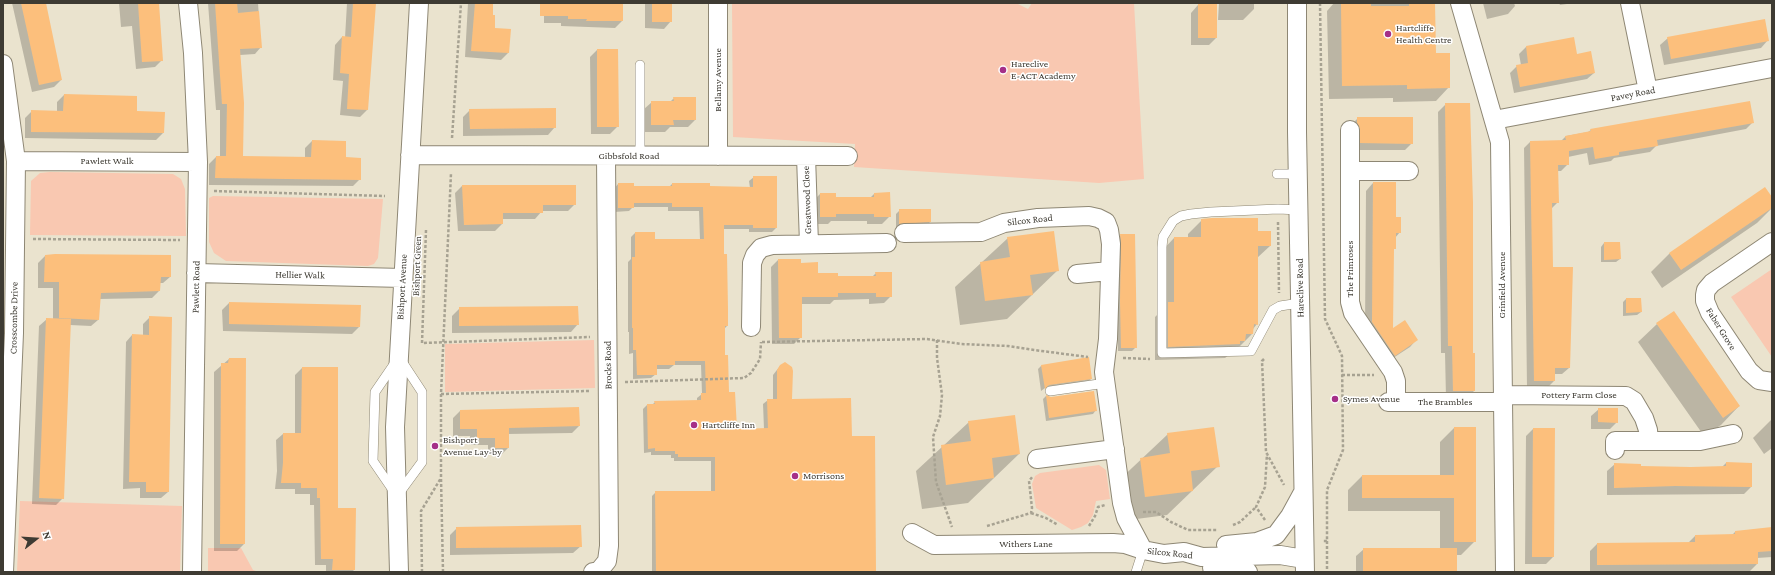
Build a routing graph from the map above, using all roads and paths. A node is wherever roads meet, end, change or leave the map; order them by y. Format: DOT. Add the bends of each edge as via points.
graph roads {
  1 [pos="188,3"];
  2 [pos="419,3"];
  3 [pos="461,3"];
  4 [pos="718,3"];
  5 [pos="1297,3"];
  6 [pos="1320,3"];
  7 [pos="1460,3"];
  8 [pos="1630,3"];
  9 [pos="3,64"];
  10 [pos="640,65"];
  11 [pos="1772,68"];
  12 [pos="1648,91"];
  13 [pos="1494,120"];
  14 [pos="1350,130"];
  15 [pos="410,155"];
  16 [pos="451,156"];
  17 [pos="606,156"];
  18 [pos="640,156"];
  19 [pos="718,156"];
  20 [pos="806,156"];
  21 [pos="848,156"];
  22 [pos="16,160"];
  23 [pos="198,162"];
  24 [pos="1350,171"];
  25 [pos="1409,171"];
  26 [pos="1278,174"];
  27 [pos="1298,174"];
  28 [pos="198,191"];
  29 [pos="385,196"];
  30 [pos="1278,209"];
  31 [pos="1299,210"];
  32 [pos="426,226"];
  33 [pos="904,233"];
  34 [pos="16,238"];
  35 [pos="197,240"];
  36 [pos="1772,242"];
  37 [pos="887,243"];
  38 [pos="809,244"];
  39 [pos="1110,270"];
  40 [pos="196,273"];
  41 [pos="1077,274"];
  42 [pos="403,278"];
  43 [pos="1300,303"];
  44 [pos="1280,306"];
  45 [pos="9,332"];
  46 [pos="756,334"];
  47 [pos="608,337"];
  48 [pos="937,340"];
  49 [pos="443,342"];
  50 [pos="1265,354"];
  51 [pos="399,357"];
  52 [pos="1106,359"];
  53 [pos="1155,359"];
  54 [pos="1256,362"];
  55 [pos="1262,362"];
  56 [pos="1394,375"];
  57 [pos="1342,376"];
  58 [pos="1106,382"];
  59 [pos="1772,382"];
  60 [pos="608,386"];
  61 [pos="1050,391"];
  62 [pos="441,394"];
  63 [pos="1503,398"];
  64 [pos="1392,402"];
  65 [pos="1733,434"];
  66 [pos="1649,442"];
  67 [pos="1115,449"];
  68 [pos="1615,450"];
  69 [pos="1266,452"];
  70 [pos="1037,459"];
  71 [pos="440,478"];
  72 [pos="1295,491"];
  73 [pos="397,496"];
  74 [pos="1122,503"];
  75 [pos="1256,507"];
  76 [pos="1230,526"];
  77 [pos="985,527"];
  78 [pos="1088,527"];
  79 [pos="1218,530"];
  80 [pos="912,533"];
  81 [pos="1276,535"];
  82 [pos="1326,541"];
  83 [pos="954,544"];
  84 [pos="1143,550"];
  85 [pos="1184,552"];
  86 [pos="1164,554"];
  87 [pos="1304,558"];
  88 [pos="4,572"];
  89 [pos="192,572"];
  90 [pos="399,572"];
  91 [pos="422,572"];
  92 [pos="443,572"];
  93 [pos="593,572"];
  94 [pos="598,572"];
  95 [pos="1136,572"];
  96 [pos="1248,572"];
  97 [pos="1327,572"];
  98 [pos="1505,572"];
  1 -- 23 [label="street, Pawlett Road"];
  2 -- 15 [label="street, Bishport Avenue"];
  3 -- 16 [label="path"];
  4 -- 19 [label="street, Bellamy Avenue"];
  5 -- 27 [label="street, Hareclive Road"];
  6 -- 57 [label="path" via="1325,319 1342,356"];
  7 -- 13 [label="street, Grinfield Avenue"];
  8 -- 12 [label="street"];
  9 -- 22 [label="street, Crosscombe Drive"];
  10 -- 18 [label="lane"];
  11 -- 12 [label="street, Pavey Road"];
  12 -- 13 [label="street, Pavey Road"];
  13 -- 63 [label="street, Grinfield Avenue" via="1500,142 1501,163"];
  14 -- 24 [label="street, The Primroses"];
  15 -- 16 [label="street, Gibbsfold Road"];
  15 -- 42 [label="street, Bishport Avenue"];
  16 -- 17 [label="street, Gibbsfold Road"];
  16 -- 49 [label="path"];
  17 -- 18 [label="street, Gibbsfold Road"];
  17 -- 47 [label="street, Brocks Road"];
  18 -- 19 [label="street, Gibbsfold Road"];
  19 -- 20 [label="street, Gibbsfold Road"];
  20 -- 21 [label="street, Gibbsfold Road"];
  20 -- 38 [label="street, Greatwood Close"];
  22 -- 23 [label="street, Pawlett Walk"];
  22 -- 34 [label="street, Crosscombe Drive"];
  23 -- 28 [label="street, Pawlett Road"];
  24 -- 25 [label="street"];
  24 -- 56 [label="street, The Primroses" via="1351,308"];
  26 -- 27 [label="lane"];
  27 -- 31 [label="street, Hareclive Road"];
  28 -- 29 [label="path"];
  28 -- 35 [label="street, Pawlett Road"];
  30 -- 31 [label="lane"];
  30 -- 44 [label="path"];
  30 -- 44 [label="lane" via="1191,214 1173,221 1163,237 1162,247 1162,353 1251,351 1273,310"];
  31 -- 43 [label="street, Hareclive Road"];
  32 -- 49 [label="path, Bishport Green" via="422,343"];
  33 -- 39 [label="street, Silcox Road" via="977,232 1004,223 1038,218 1094,217 1106,222 1109,230"];
  34 -- 35 [label="path"];
  34 -- 45 [label="street, Crosscombe Drive"];
  35 -- 40 [label="street, Pawlett Road"];
  36 -- 59 [label="street, Faber Grove" via="1712,283 1705,295 1710,313 1749,371 1759,380"];
  37 -- 38 [label="street, Greatwood Close"];
  38 -- 46 [label="street, Greatwood Close" via="772,245 762,248 755,255 752,270"];
  39 -- 41 [label="street"];
  39 -- 52 [label="street, Silcox Road"];
  40 -- 42 [label="street, Hellier Walk"];
  40 -- 89 [label="street, Pawlett Road"];
  42 -- 51 [label="street, Bishport Avenue"];
  43 -- 44 [label="lane"];
  43 -- 72 [label="street, Hareclive Road"];
  45 -- 88 [label="street, Crosscombe Drive"];
  46 -- 48 [label="path"];
  46 -- 60 [label="path" via="760,359 751,373 744,378"];
  47 -- 49 [label="path, Bishport Green"];
  47 -- 60 [label="street, Brocks Road"];
  48 -- 52 [label="path"];
  48 -- 83 [label="path" via="942,395 940,416 933,438 936,482 953,530"];
  49 -- 62 [label="path"];
  50 -- 55 [label="path"];
  51 -- 73 [label="street, Bishport Avenue" via="395,427"];
  51 -- 73 [label="lane" via="422,392 422,462"];
  52 -- 53 [label="path"];
  52 -- 58 [label="street, Silcox Road"];
  54 -- 55 [label="path"];
  55 -- 69 [label="path"];
  56 -- 57 [label="path"];
  56 -- 64 [label="street, The Primroses" via="1396,381"];
  57 -- 82 [label="path" via="1343,450 1327,490"];
  58 -- 61 [label="lane"];
  58 -- 67 [label="street, Silcox Road"];
  60 -- 62 [label="path"];
  60 -- 94 [label="street, Brocks Road" via="609,546 607,561"];
  62 -- 71 [label="path"];
  63 -- 64 [label="street, The Brambles"];
  63 -- 66 [label="street, Pottery Farm Close" via="1626,396 1634,401 1644,418"];
  63 -- 98 [label="street, Grinfield Avenue"];
  65 -- 66 [label="street" via="1700,441"];
  66 -- 68 [label="street" via="1615,442"];
  67 -- 70 [label="street"];
  67 -- 74 [label="street, Silcox Road"];
  69 -- 72 [label="path"];
  69 -- 75 [label="path" via="1265,487"];
  70 -- 77 [label="path" via="1035,473 1029,482 1031,513"];
  71 -- 91 [label="path" via="421,511"];
  71 -- 92 [label="path"];
  72 -- 81 [label="street" via="1290,516"];
  72 -- 87 [label="street, Hareclive Road"];
  73 -- 90 [label="street, Bishport Avenue"];
  74 -- 78 [label="path" via="1098,506"];
  74 -- 79 [label="path" via="1132,502 1141,512 1156,512 1188,530"];
  74 -- 84 [label="street, Silcox Road" via="1126,518"];
  75 -- 76 [label="path" via="1240,522"];
  75 -- 81 [label="path"];
  80 -- 83 [label="street, Withers Lane" via="934,545"];
  81 -- 85 [label="street" via="1257,542 1202,546"];
  82 -- 87 [label="path"];
  82 -- 97 [label="path"];
  83 -- 84 [label="street, Withers Lane" via="1113,543"];
  84 -- 86 [label="street, Silcox Road"];
  84 -- 95 [label="lane"];
  85 -- 86 [label="street, Silcox Road"];
  85 -- 87 [label="street, Silcox Road" via="1202,557 1280,555"];
  86 -- 96 [label="street" via="1206,568 1237,568"];
  93 -- 94 [label="street"];
}
